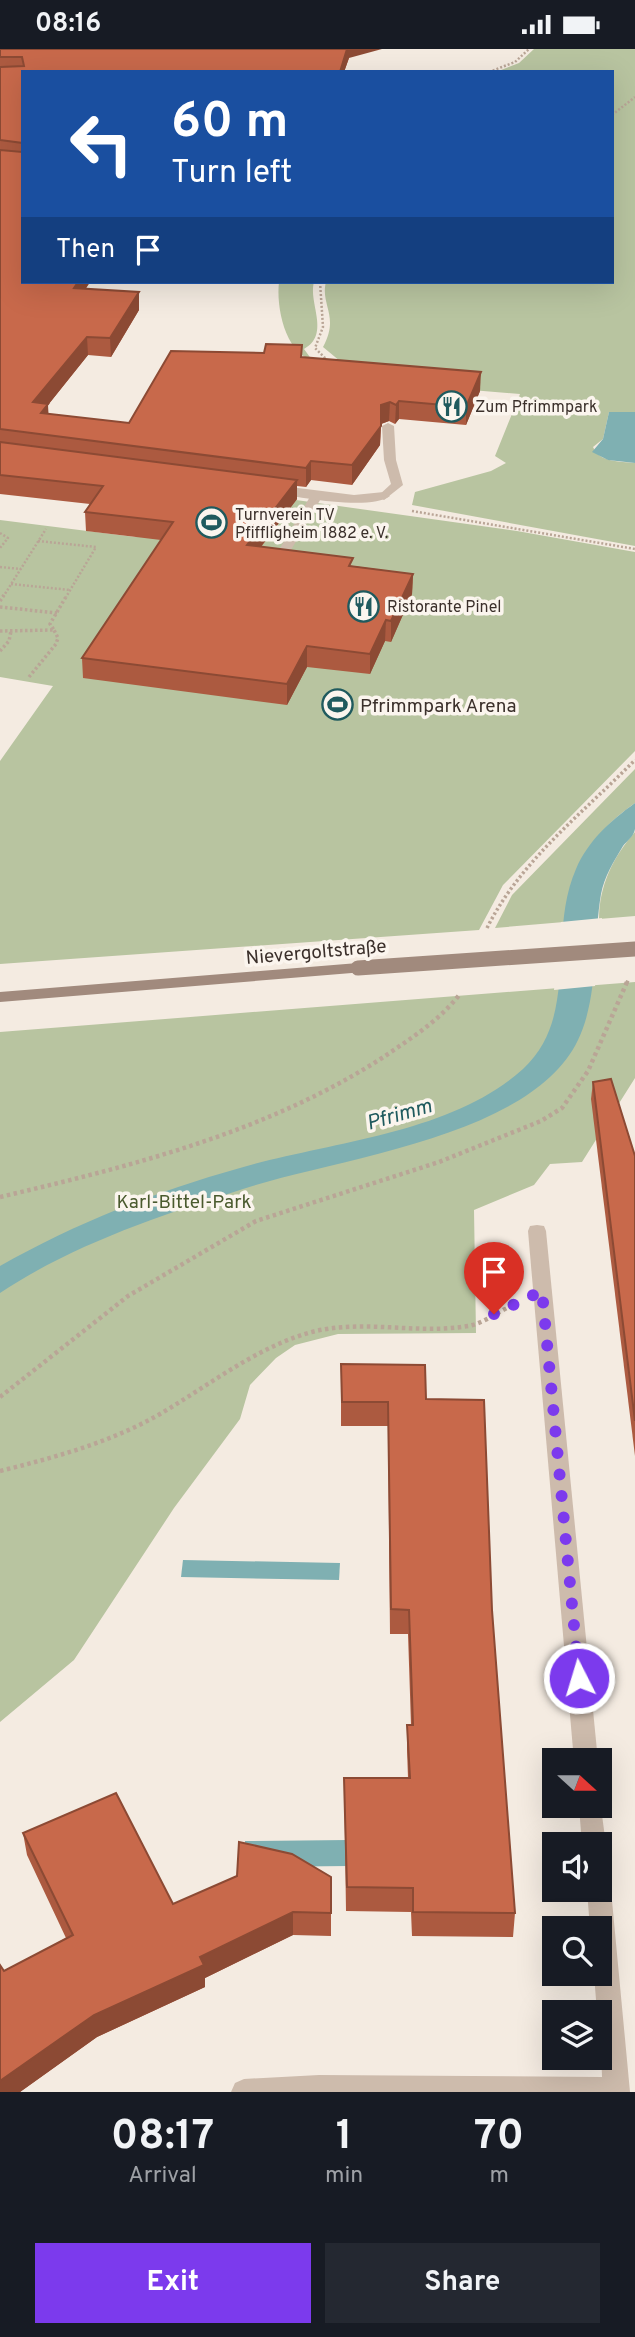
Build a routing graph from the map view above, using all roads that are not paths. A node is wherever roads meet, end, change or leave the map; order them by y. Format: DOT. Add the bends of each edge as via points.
graph roads {
  1 [pos="387,426"];
  2 [pos="265,488"];
  3 [pos="317,495"];
  4 [pos="285,549"];
  5 [pos="635,949"];
  6 [pos="0,997"];
  7 [pos="537,1231"];
  8 [pos="585,1748"];
  9 [pos="600,1902"];
  10 [pos="617,2091"];
  11 [pos="244,2092"];
  1 -- 3 [label="street" via="397,485 384,496"];
  2 -- 3 [label="street"];
  3 -- 4 [label="street"];
  5 -- 6 [label="street, Nievergoltstraße, bridge"];
  7 -- 8 [label="street"];
  9 -- 10 [label="street"];
  10 -- 11 [label="street" via="318,2088"];
}
